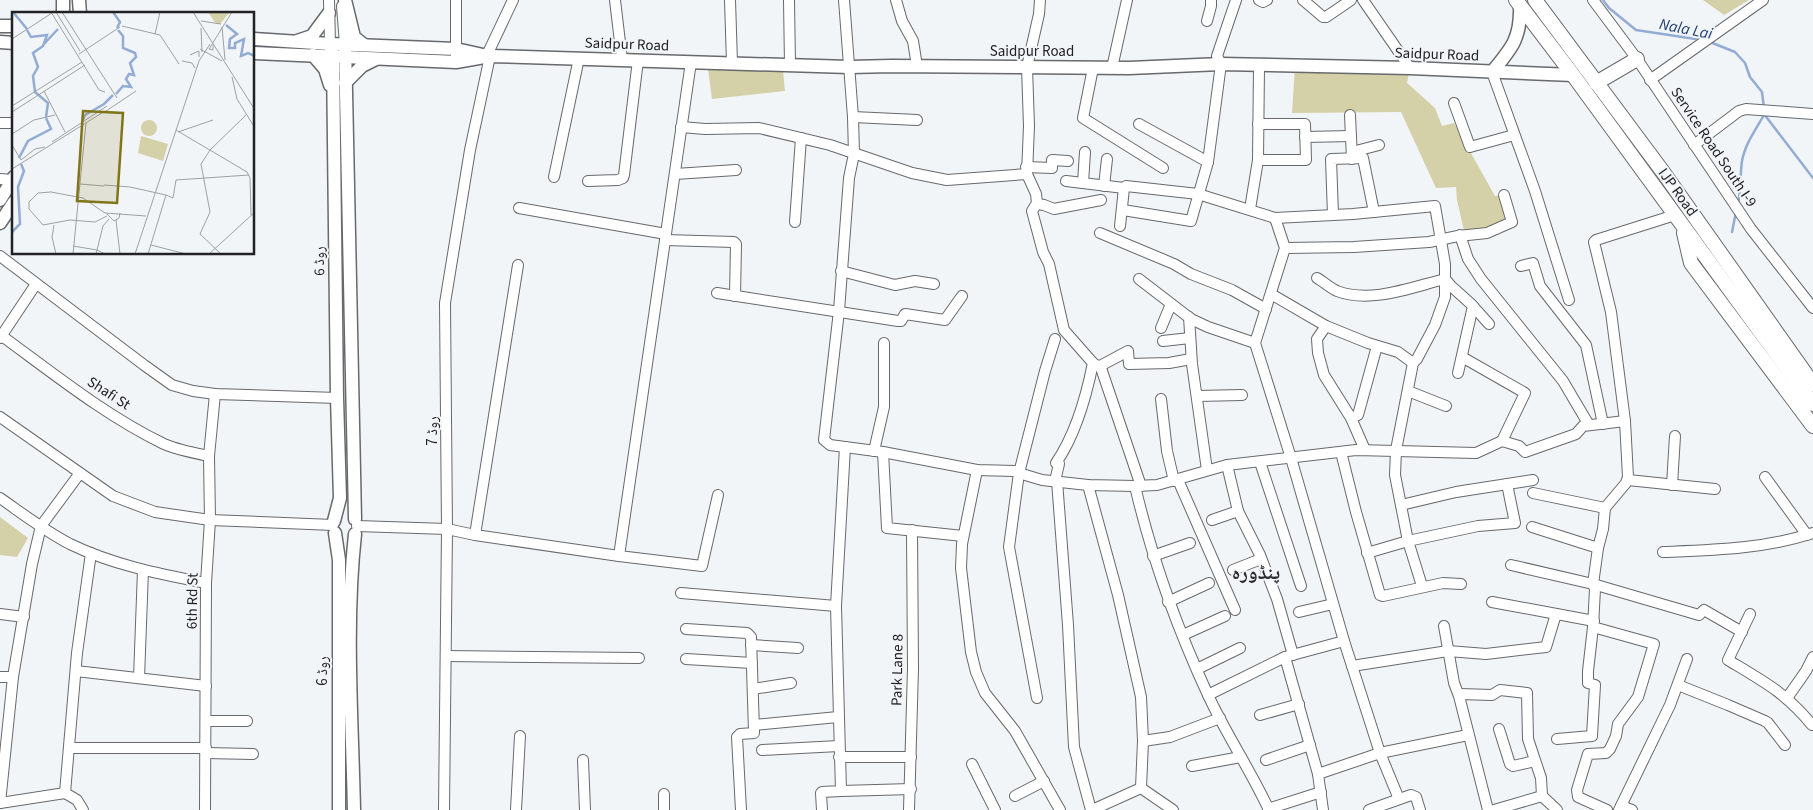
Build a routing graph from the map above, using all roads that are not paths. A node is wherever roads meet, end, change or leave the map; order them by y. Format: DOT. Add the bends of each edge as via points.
graph roads {
  1 [pos="329,0"];
  2 [pos="344,0"];
  3 [pos="456,0"];
  4 [pos="513,0"];
  5 [pos="615,0"];
  6 [pos="730,0"];
  7 [pos="789,0"];
  8 [pos="844,0"];
  9 [pos="896,0"];
  10 [pos="1040,0"];
  11 [pos="1127,0"];
  12 [pos="1211,0"];
  13 [pos="1236,0"];
  14 [pos="1259,0"];
  15 [pos="1267,0"];
  16 [pos="1303,0"];
  17 [pos="1351,0"];
  18 [pos="1363,0"];
  19 [pos="1535,0"];
  20 [pos="1592,0"];
  21 [pos="1763,0"];
  22 [pos="1518,3"];
  23 [pos="330,13"];
  24 [pos="1207,21"];
  25 [pos="255,39"];
  26 [pos="295,42"];
  27 [pos="364,44"];
  28 [pos="456,48"];
  29 [pos="338,50"];
  30 [pos="255,53"];
  31 [pos="312,55"];
  32 [pos="489,56"];
  33 [pos="580,58"];
  34 [pos="376,59"];
  35 [pos="622,59"];
  36 [pos="1637,59"];
  37 [pos="638,60"];
  38 [pos="456,62"];
  39 [pos="691,62"];
  40 [pos="732,63"];
  41 [pos="1221,64"];
  42 [pos="790,65"];
  43 [pos="917,66"];
  44 [pos="1259,66"];
  45 [pos="849,67"];
  46 [pos="1026,67"];
  47 [pos="1093,68"];
  48 [pos="1112,68"];
  49 [pos="1410,68"];
  50 [pos="1492,72"];
  51 [pos="1573,75"];
  52 [pos="1650,80"];
  53 [pos="345,83"];
  54 [pos="1596,83"];
  55 [pos="333,94"];
  56 [pos="1454,103"];
  57 [pos="1813,114"];
  58 [pos="1350,115"];
  59 [pos="853,116"];
  60 [pos="917,120"];
  61 [pos="1139,124"];
  62 [pos="1258,124"];
  63 [pos="682,126"];
  64 [pos="1514,135"];
  65 [pos="1351,136"];
  66 [pos="1305,137"];
  67 [pos="801,138"];
  68 [pos="1379,145"];
  69 [pos="1694,145"];
  70 [pos="1085,152"];
  71 [pos="854,154"];
  72 [pos="1352,155"];
  73 [pos="1107,159"];
  74 [pos="1258,160"];
  75 [pos="1068,161"];
  76 [pos="1208,162"];
  77 [pos="1163,168"];
  78 [pos="736,170"];
  79 [pos="1027,170"];
  80 [pos="675,174"];
  81 [pos="554,177"];
  82 [pos="9,179"];
  83 [pos="588,181"];
  84 [pos="1066,181"];
  85 [pos="1082,183"];
  86 [pos="1104,186"];
  87 [pos="1124,188"];
  88 [pos="1198,194"];
  89 [pos="1504,195"];
  90 [pos="0,200"];
  91 [pos="1101,200"];
  92 [pos="1037,204"];
  93 [pos="12,205"];
  94 [pos="519,208"];
  95 [pos="1250,209"];
  96 [pos="1123,210"];
  97 [pos="1374,212"];
  98 [pos="1333,215"];
  99 [pos="1275,218"];
  100 [pos="1679,220"];
  101 [pos="796,222"];
  102 [pos="0,223"];
  103 [pos="1120,226"];
  104 [pos="1702,228"];
  105 [pos="1100,233"];
  106 [pos="1460,235"];
  107 [pos="666,237"];
  108 [pos="1441,238"];
  109 [pos="1285,248"];
  110 [pos="0,256"];
  111 [pos="518,265"];
  112 [pos="1521,266"];
  113 [pos="841,271"];
  114 [pos="1318,278"];
  115 [pos="1139,279"];
  116 [pos="1445,279"];
  117 [pos="36,284"];
  118 [pos="934,284"];
  119 [pos="717,293"];
  120 [pos="1271,294"];
  121 [pos="735,296"];
  122 [pos="962,296"];
  123 [pos="1569,300"];
  124 [pos="1171,304"];
  125 [pos="1473,306"];
  126 [pos="1813,308"];
  127 [pos="1266,309"];
  128 [pos="839,311"];
  129 [pos="1189,317"];
  130 [pos="1489,324"];
  131 [pos="1326,326"];
  132 [pos="1161,328"];
  133 [pos="1,337"];
  134 [pos="1190,338"];
  135 [pos="1055,339"];
  136 [pos="1163,341"];
  137 [pos="884,343"];
  138 [pos="1255,343"];
  139 [pos="1378,346"];
  140 [pos="1462,357"];
  141 [pos="1191,359"];
  142 [pos="1413,363"];
  143 [pos="1096,365"];
  144 [pos="1813,368"];
  145 [pos="1458,373"];
  146 [pos="1813,384"];
  147 [pos="1408,391"];
  148 [pos="215,394"];
  149 [pos="1242,395"];
  150 [pos="1197,396"];
  151 [pos="337,398"];
  152 [pos="1160,398"];
  153 [pos="1813,404"];
  154 [pos="1446,406"];
  155 [pos="0,418"];
  156 [pos="1350,418"];
  157 [pos="1625,421"];
  158 [pos="1603,424"];
  159 [pos="1589,425"];
  160 [pos="1813,426"];
  161 [pos="1674,436"];
  162 [pos="1502,442"];
  163 [pos="845,447"];
  164 [pos="1364,450"];
  165 [pos="1396,450"];
  166 [pos="878,452"];
  167 [pos="1341,452"];
  168 [pos="208,456"];
  169 [pos="1291,458"];
  170 [pos="1260,462"];
  171 [pos="1227,465"];
  172 [pos="977,470"];
  173 [pos="1207,470"];
  174 [pos="1019,472"];
  175 [pos="80,473"];
  176 [pos="1765,477"];
  177 [pos="1534,480"];
  178 [pos="1628,480"];
  179 [pos="1056,481"];
  180 [pos="1176,481"];
  181 [pos="1507,484"];
  182 [pos="1088,485"];
  183 [pos="1672,485"];
  184 [pos="1138,486"];
  185 [pos="1715,488"];
  186 [pos="1533,493"];
  187 [pos="718,495"];
  188 [pos="0,498"];
  189 [pos="1401,504"];
  190 [pos="1605,508"];
  191 [pos="1238,510"];
  192 [pos="210,520"];
  193 [pos="1212,520"];
  194 [pos="41,526"];
  195 [pos="356,526"];
  196 [pos="334,527"];
  197 [pos="1532,527"];
  198 [pos="447,529"];
  199 [pos="912,530"];
  200 [pos="1810,534"];
  201 [pos="476,535"];
  202 [pos="963,536"];
  203 [pos="1408,541"];
  204 [pos="1190,544"];
  205 [pos="1598,548"];
  206 [pos="1663,552"];
  207 [pos="91,553"];
  208 [pos="1367,554"];
  209 [pos="619,556"];
  210 [pos="1153,556"];
  211 [pos="1261,559"];
  212 [pos="1512,565"];
  213 [pos="143,570"];
  214 [pos="1234,570"];
  215 [pos="206,583"];
  216 [pos="1208,583"];
  217 [pos="1460,584"];
  218 [pos="1593,584"];
  219 [pos="1300,586"];
  220 [pos="1422,586"];
  221 [pos="681,593"];
  222 [pos="1168,602"];
  223 [pos="1492,602"];
  224 [pos="1333,604"];
  225 [pos="836,606"];
  226 [pos="1235,610"];
  227 [pos="1299,612"];
  228 [pos="0,614"];
  229 [pos="1556,614"];
  230 [pos="1750,614"];
  231 [pos="24,616"];
  232 [pos="1225,616"];
  233 [pos="1594,624"];
  234 [pos="1444,626"];
  235 [pos="686,629"];
  236 [pos="1742,632"];
  237 [pos="1183,635"];
  238 [pos="1344,641"];
  239 [pos="751,645"];
  240 [pos="798,648"];
  241 [pos="1240,648"];
  242 [pos="1448,651"];
  243 [pos="446,656"];
  244 [pos="1289,656"];
  245 [pos="1813,657"];
  246 [pos="639,658"];
  247 [pos="686,659"];
  248 [pos="1687,659"];
  249 [pos="752,663"];
  250 [pos="1352,666"];
  251 [pos="1197,669"];
  252 [pos="76,671"];
  253 [pos="0,676"];
  254 [pos="13,677"];
  255 [pos="139,678"];
  256 [pos="791,684"];
  257 [pos="206,686"];
  258 [pos="1678,686"];
  259 [pos="753,688"];
  260 [pos="1459,694"];
  261 [pos="1208,695"];
  262 [pos="1037,698"];
  263 [pos="1787,698"];
  264 [pos="1298,704"];
  265 [pos="1260,715"];
  266 [pos="838,716"];
  267 [pos="1220,718"];
  268 [pos="206,721"];
  269 [pos="247,721"];
  270 [pos="1812,725"];
  271 [pos="754,726"];
  272 [pos="1499,729"];
  273 [pos="1468,735"];
  274 [pos="520,736"];
  275 [pos="1585,736"];
  276 [pos="1556,739"];
  277 [pos="1143,741"];
  278 [pos="1785,745"];
  279 [pos="3,746"];
  280 [pos="839,746"];
  281 [pos="1310,746"];
  282 [pos="69,748"];
  283 [pos="206,750"];
  284 [pos="762,750"];
  285 [pos="1380,753"];
  286 [pos="253,754"];
  287 [pos="1588,754"];
  288 [pos="839,756"];
  289 [pos="1241,756"];
  290 [pos="911,757"];
  291 [pos="583,760"];
  292 [pos="1266,760"];
  293 [pos="1535,760"];
  294 [pos="972,764"];
  295 [pos="1192,766"];
  296 [pos="1318,774"];
  297 [pos="1044,781"];
  298 [pos="911,788"];
  299 [pos="1141,788"];
  300 [pos="841,791"];
  301 [pos="1321,792"];
  302 [pos="66,793"];
  303 [pos="664,794"];
  304 [pos="1015,796"];
  305 [pos="1542,796"];
  306 [pos="1399,799"];
  307 [pos="0,803"];
  308 [pos="1387,807"];
  309 [pos="1620,808"];
  310 [pos="83,810"];
  311 [pos="206,810"];
  312 [pos="339,810"];
  313 [pos="354,810"];
  314 [pos="444,810"];
  315 [pos="516,810"];
  316 [pos="585,810"];
  317 [pos="664,810"];
  318 [pos="741,810"];
  319 [pos="822,810"];
  320 [pos="909,810"];
  321 [pos="994,810"];
  322 [pos="1060,810"];
  323 [pos="1092,810"];
  324 [pos="1173,810"];
  325 [pos="1268,810"];
  326 [pos="1324,810"];
  327 [pos="1369,810"];
  328 [pos="1420,810"];
  329 [pos="1488,810"];
  330 [pos="1494,810"];
  331 [pos="1557,810"];
  332 [pos="1607,810"];
  333 [pos="1632,810"];
  1 -- 23 [label="street, روڈ 6"];
  2 -- 27 [label="main road" via="354,37"];
  2 -- 29 [label="street, روڈ 6"];
  3 -- 28 [label="street"];
  4 -- 32 [label="street, روڈ 7"];
  5 -- 35 [label="street"];
  6 -- 40 [label="street"];
  7 -- 42 [label="street"];
  8 -- 45 [label="street"];
  9 -- 43 [label="street" via="902,21 913,41"];
  10 -- 46 [label="street" via="1038,22"];
  11 -- 48 [label="street"];
  12 -- 24 [label="street"];
  13 -- 41 [label="street" via="1217,56"];
  14 -- 15 [label="street"];
  16 -- 17 [label="street" via="1326,17"];
  18 -- 49 [label="street"];
  19 -- 54 [label="highway, IJP Road"];
  20 -- 36 [label="street, Service Road South I-9"];
  21 -- 52 [label="street"];
  22 -- 50 [label="main road" via="1520,24 1515,41"];
  22 -- 51 [label="highway, IJP Road"];
  23 -- 26 [label="main road" via="312,36"];
  23 -- 29 [label="street, روڈ 6"];
  25 -- 26 [label="main road, Saidpur Road"];
  26 -- 29 [label="main road, Saidpur Road"];
  27 -- 28 [label="main road, Saidpur Road"];
  27 -- 29 [label="main road, Saidpur Road"];
  28 -- 32 [label="main road, Saidpur Road"];
  28 -- 38 [label="street"];
  29 -- 31 [label="main road, Saidpur Road"];
  29 -- 34 [label="main road, Saidpur Road"];
  29 -- 53 [label="main road, روڈ 6"];
  29 -- 55 [label="main road, روڈ 6"];
  30 -- 31 [label="main road, Saidpur Road"];
  31 -- 55 [label="main road" via="325,70"];
  32 -- 33 [label="main road, Saidpur Road"];
  32 -- 38 [label="main road, Saidpur Road"];
  32 -- 198 [label="street, روڈ 7" via="445,303"];
  33 -- 35 [label="main road, Saidpur Road"];
  33 -- 81 [label="street"];
  34 -- 38 [label="main road, Saidpur Road"];
  34 -- 53 [label="main road" via="362,66"];
  35 -- 37 [label="main road, Saidpur Road"];
  36 -- 52 [label="street, Service Road South I-9"];
  36 -- 54 [label="highway"];
  37 -- 39 [label="main road, Saidpur Road"];
  37 -- 83 [label="street" via="623,178"];
  39 -- 40 [label="main road, Saidpur Road"];
  39 -- 63 [label="street"];
  40 -- 42 [label="main road, Saidpur Road"];
  41 -- 44 [label="main road, Saidpur Road"];
  41 -- 48 [label="main road, Saidpur Road"];
  41 -- 76 [label="street"];
  42 -- 45 [label="main road, Saidpur Road"];
  43 -- 45 [label="main road, Saidpur Road"];
  43 -- 46 [label="main road, Saidpur Road"];
  44 -- 49 [label="main road, Saidpur Road"];
  44 -- 62 [label="street"];
  45 -- 59 [label="street"];
  46 -- 47 [label="main road, Saidpur Road"];
  46 -- 79 [label="street"];
  47 -- 48 [label="main road, Saidpur Road"];
  47 -- 77 [label="street" via="1083,118"];
  49 -- 50 [label="main road, Saidpur Road"];
  50 -- 51 [label="main road, Saidpur Road"];
  50 -- 64 [label="street"];
  51 -- 100 [label="highway, IJP Road"];
  52 -- 69 [label="street, Service Road South I-9"];
  53 -- 195 [label="main road, روڈ 6"];
  54 -- 104 [label="highway, IJP Road"];
  55 -- 151 [label="main road, روڈ 6"];
  56 -- 64 [label="street" via="1470,147"];
  57 -- 69 [label="street" via="1746,108"];
  58 -- 65 [label="street"];
  59 -- 60 [label="street"];
  59 -- 71 [label="street"];
  61 -- 76 [label="street"];
  62 -- 66 [label="street" via="1305,124"];
  62 -- 74 [label="street"];
  63 -- 67 [label="street" via="759,128"];
  63 -- 80 [label="street"];
  64 -- 123 [label="street"];
  65 -- 66 [label="street"];
  65 -- 72 [label="street"];
  66 -- 74 [label="street" via="1306,160"];
  67 -- 71 [label="street"];
  67 -- 101 [label="street"];
  68 -- 72 [label="street"];
  69 -- 126 [label="street, Service Road South I-9" via="1751,229"];
  70 -- 85 [label="street"];
  71 -- 79 [label="street" via="912,173 947,180"];
  71 -- 113 [label="street"];
  72 -- 97 [label="street" via="1363,158"];
  72 -- 98 [label="street" via="1331,159"];
  73 -- 86 [label="street"];
  74 -- 95 [label="street"];
  75 -- 79 [label="street" via="1052,160 1052,168"];
  76 -- 88 [label="street"];
  78 -- 80 [label="street"];
  79 -- 92 [label="street"];
  80 -- 107 [label="street"];
  82 -- 90 [label="main road"];
  84 -- 85 [label="street"];
  85 -- 86 [label="street"];
  86 -- 87 [label="street"];
  87 -- 88 [label="street"];
  87 -- 96 [label="street"];
  88 -- 95 [label="street"];
  88 -- 96 [label="street" via="1192,218 1188,221"];
  89 -- 106 [label="street" via="1512,222 1486,233"];
  91 -- 92 [label="street" via="1054,209"];
  92 -- 143 [label="street" via="1032,211 1049,264 1064,330"];
  93 -- 102 [label="main road"];
  94 -- 107 [label="street"];
  95 -- 99 [label="street"];
  96 -- 103 [label="street"];
  97 -- 98 [label="street"];
  97 -- 108 [label="street" via="1433,205"];
  98 -- 99 [label="street"];
  99 -- 109 [label="street"];
  100 -- 153 [label="highway, IJP Road"];
  100 -- 157 [label="street" via="1594,242 1611,312"];
  100 -- 160 [label="highway" via="1692,263"];
  104 -- 144 [label="highway" via="1738,263"];
  104 -- 146 [label="highway, IJP Road"];
  105 -- 127 [label="street" via="1232,290"];
  106 -- 108 [label="street"];
  106 -- 159 [label="street" via="1468,259 1562,381"];
  107 -- 121 [label="street" via="734,242"];
  107 -- 209 [label="street"];
  108 -- 109 [label="street" via="1429,242"];
  108 -- 116 [label="street"];
  109 -- 120 [label="street"];
  110 -- 117 [label="street"];
  111 -- 201 [label="street"];
  112 -- 158 [label="street" via="1533,263 1540,286 1586,345"];
  113 -- 118 [label="street" via="895,285 915,281"];
  113 -- 128 [label="street"];
  114 -- 116 [label="street" via="1335,290 1362,295 1384,294"];
  115 -- 124 [label="street"];
  116 -- 125 [label="street"];
  116 -- 142 [label="street" via="1445,296 1435,325"];
  117 -- 133 [label="street"];
  117 -- 148 [label="street" via="172,385"];
  119 -- 121 [label="street"];
  120 -- 127 [label="street"];
  120 -- 131 [label="street"];
  121 -- 128 [label="street"];
  122 -- 128 [label="street" via="945,320 905,314 898,321"];
  124 -- 129 [label="street"];
  124 -- 132 [label="street"];
  125 -- 130 [label="street"];
  125 -- 140 [label="street"];
  127 -- 138 [label="street"];
  128 -- 163 [label="street" via="824,440 830,445"];
  129 -- 134 [label="street"];
  129 -- 138 [label="street"];
  131 -- 139 [label="street"];
  131 -- 156 [label="street" via="1317,339 1318,353 1324,375"];
  133 -- 168 [label="street, Shafi St" via="135,428 165,444"];
  134 -- 136 [label="street"];
  134 -- 141 [label="street"];
  135 -- 174 [label="street"];
  137 -- 166 [label="street" via="884,407"];
  138 -- 169 [label="street"];
  139 -- 142 [label="street" via="1398,352"];
  139 -- 156 [label="street" via="1358,415"];
  140 -- 145 [label="street"];
  140 -- 162 [label="street" via="1525,393"];
  141 -- 143 [label="street" via="1129,364 1128,351"];
  141 -- 150 [label="street"];
  142 -- 147 [label="street"];
  143 -- 179 [label="street" via="1064,451 1056,463 1059,464"];
  143 -- 184 [label="street"];
  147 -- 154 [label="street"];
  147 -- 165 [label="street"];
  148 -- 151 [label="street"];
  148 -- 168 [label="street, 6th Rd St"];
  149 -- 150 [label="street"];
  150 -- 173 [label="street"];
  151 -- 196 [label="main road, روڈ 6" via="340,498"];
  152 -- 180 [label="street" via="1167,451"];
  155 -- 175 [label="street"];
  156 -- 164 [label="street"];
  157 -- 158 [label="street"];
  157 -- 178 [label="street"];
  158 -- 159 [label="street"];
  159 -- 162 [label="street" via="1583,426 1576,434 1525,452 1519,446"];
  161 -- 183 [label="street"];
  162 -- 165 [label="street" via="1476,453"];
  163 -- 166 [label="street"];
  163 -- 225 [label="street"];
  164 -- 165 [label="street"];
  164 -- 167 [label="street"];
  165 -- 189 [label="street" via="1395,475"];
  166 -- 172 [label="street"];
  166 -- 199 [label="street" via="886,527"];
  167 -- 169 [label="street"];
  167 -- 208 [label="street"];
  168 -- 192 [label="street, 6th Rd St"];
  169 -- 170 [label="street"];
  169 -- 224 [label="street"];
  170 -- 171 [label="street"];
  170 -- 219 [label="street"];
  171 -- 173 [label="street"];
  171 -- 191 [label="street"];
  172 -- 174 [label="street"];
  172 -- 202 [label="street"];
  173 -- 180 [label="street"];
  174 -- 179 [label="street"];
  174 -- 262 [label="street" via="1009,547"];
  175 -- 192 [label="street" via="113,496 155,512"];
  175 -- 194 [label="street"];
  176 -- 200 [label="street"];
  177 -- 181 [label="street"];
  178 -- 183 [label="street"];
  178 -- 190 [label="street"];
  179 -- 182 [label="street"];
  179 -- 323 [label="street" via="1074,747"];
  180 -- 184 [label="street"];
  180 -- 226 [label="street"];
  181 -- 189 [label="street"];
  181 -- 203 [label="street" via="1515,523 1478,526"];
  182 -- 184 [label="street"];
  182 -- 277 [label="street" via="1139,687"];
  183 -- 185 [label="street"];
  184 -- 210 [label="street"];
  186 -- 190 [label="street"];
  187 -- 209 [label="street" via="702,566"];
  188 -- 194 [label="street"];
  189 -- 203 [label="street"];
  190 -- 205 [label="street"];
  191 -- 193 [label="street"];
  191 -- 211 [label="street"];
  192 -- 196 [label="street"];
  192 -- 215 [label="street, 6th Rd St"];
  194 -- 207 [label="street"];
  194 -- 231 [label="street"];
  195 -- 196 [label="main road" via="346,514 337,517"];
  195 -- 196 [label="main road" via="351,538 345,539 340,538"];
  195 -- 198 [label="street"];
  195 -- 313 [label="main road, روڈ 6" via="350,647"];
  196 -- 312 [label="main road, روڈ 6" via="339,560"];
  197 -- 205 [label="street"];
  198 -- 201 [label="street"];
  198 -- 243 [label="street, روڈ 7"];
  199 -- 202 [label="street"];
  199 -- 290 [label="street, Park Lane 8"];
  200 -- 206 [label="street" via="1776,544"];
  201 -- 209 [label="street"];
  202 -- 297 [label="street" via="961,568 976,672 985,693 1015,730"];
  203 -- 208 [label="street"];
  203 -- 220 [label="street"];
  204 -- 210 [label="street"];
  205 -- 218 [label="street"];
  207 -- 213 [label="street"];
  207 -- 252 [label="street"];
  208 -- 220 [label="street" via="1380,595"];
  210 -- 222 [label="street"];
  211 -- 214 [label="street"];
  211 -- 244 [label="street" via="1277,599"];
  212 -- 218 [label="street"];
  213 -- 215 [label="street"];
  213 -- 255 [label="street"];
  215 -- 257 [label="street, 6th Rd St"];
  216 -- 222 [label="street"];
  217 -- 220 [label="street"];
  218 -- 233 [label="street"];
  218 -- 236 [label="street" via="1699,615 1704,610"];
  221 -- 225 [label="street"];
  222 -- 237 [label="street"];
  223 -- 229 [label="street"];
  224 -- 227 [label="street"];
  224 -- 238 [label="street"];
  225 -- 266 [label="street"];
  228 -- 231 [label="street"];
  229 -- 233 [label="street"];
  229 -- 242 [label="street" via="1546,647 1486,654"];
  230 -- 236 [label="street"];
  231 -- 254 [label="street"];
  232 -- 237 [label="street"];
  233 -- 275 [label="street" via="1588,671 1588,683 1594,685 1592,736"];
  233 -- 287 [label="street" via="1654,644 1638,697 1618,724 1610,749"];
  234 -- 242 [label="street"];
  235 -- 239 [label="street" via="746,633 751,637"];
  236 -- 263 [label="street" via="1728,660"];
  237 -- 251 [label="street"];
  238 -- 244 [label="street"];
  238 -- 250 [label="street"];
  239 -- 240 [label="street"];
  239 -- 249 [label="street"];
  241 -- 251 [label="street"];
  242 -- 250 [label="street"];
  242 -- 260 [label="street"];
  243 -- 246 [label="street"];
  243 -- 314 [label="street, روڈ 7"];
  244 -- 261 [label="street"];
  244 -- 264 [label="street"];
  245 -- 263 [label="street"];
  247 -- 249 [label="street"];
  248 -- 258 [label="street"];
  249 -- 259 [label="street"];
  250 -- 285 [label="street"];
  251 -- 261 [label="street"];
  252 -- 255 [label="street"];
  252 -- 282 [label="street"];
  253 -- 254 [label="street"];
  254 -- 279 [label="street"];
  255 -- 257 [label="street"];
  256 -- 259 [label="street"];
  257 -- 268 [label="street, 6th Rd St"];
  258 -- 278 [label="street" via="1765,721"];
  258 -- 309 [label="street"];
  259 -- 271 [label="street"];
  260 -- 273 [label="street"];
  260 -- 293 [label="street" via="1492,695 1500,690 1527,693 1528,739"];
  261 -- 267 [label="street"];
  263 -- 270 [label="street"];
  264 -- 265 [label="street"];
  264 -- 281 [label="street"];
  266 -- 271 [label="street"];
  266 -- 280 [label="street"];
  267 -- 277 [label="street" via="1170,737"];
  267 -- 289 [label="street"];
  268 -- 269 [label="street"];
  268 -- 283 [label="street, 6th Rd St"];
  271 -- 318 [label="street" via="754,733 737,737"];
  272 -- 293 [label="street" via="1510,764"];
  273 -- 285 [label="street"];
  273 -- 329 [label="street"];
  274 -- 315 [label="street"];
  275 -- 276 [label="street"];
  275 -- 287 [label="street"];
  277 -- 299 [label="street"];
  279 -- 307 [label="street"];
  280 -- 284 [label="street"];
  280 -- 288 [label="street"];
  281 -- 292 [label="street"];
  281 -- 296 [label="street"];
  282 -- 283 [label="street"];
  282 -- 302 [label="street"];
  283 -- 286 [label="street"];
  283 -- 311 [label="street, 6th Rd St"];
  285 -- 296 [label="street"];
  285 -- 306 [label="street"];
  287 -- 332 [label="street" via="1577,790 1578,797"];
  288 -- 290 [label="street"];
  288 -- 300 [label="street"];
  289 -- 295 [label="street"];
  289 -- 325 [label="street"];
  290 -- 298 [label="street, Park Lane 8"];
  291 -- 316 [label="street"];
  293 -- 305 [label="street"];
  294 -- 321 [label="street"];
  296 -- 301 [label="street"];
  297 -- 304 [label="street"];
  297 -- 322 [label="street"];
  298 -- 300 [label="street"];
  298 -- 320 [label="street, Park Lane 8"];
  299 -- 323 [label="street"];
  299 -- 324 [label="street"];
  300 -- 319 [label="street" via="822,792"];
  301 -- 325 [label="street"];
  301 -- 326 [label="street"];
  302 -- 307 [label="street"];
  302 -- 310 [label="street" via="77,800"];
  303 -- 317 [label="street"];
  305 -- 330 [label="street"];
  305 -- 331 [label="street"];
  306 -- 308 [label="street"];
  306 -- 328 [label="street" via="1414,795"];
  308 -- 327 [label="street"];
  309 -- 333 [label="street"];
}
